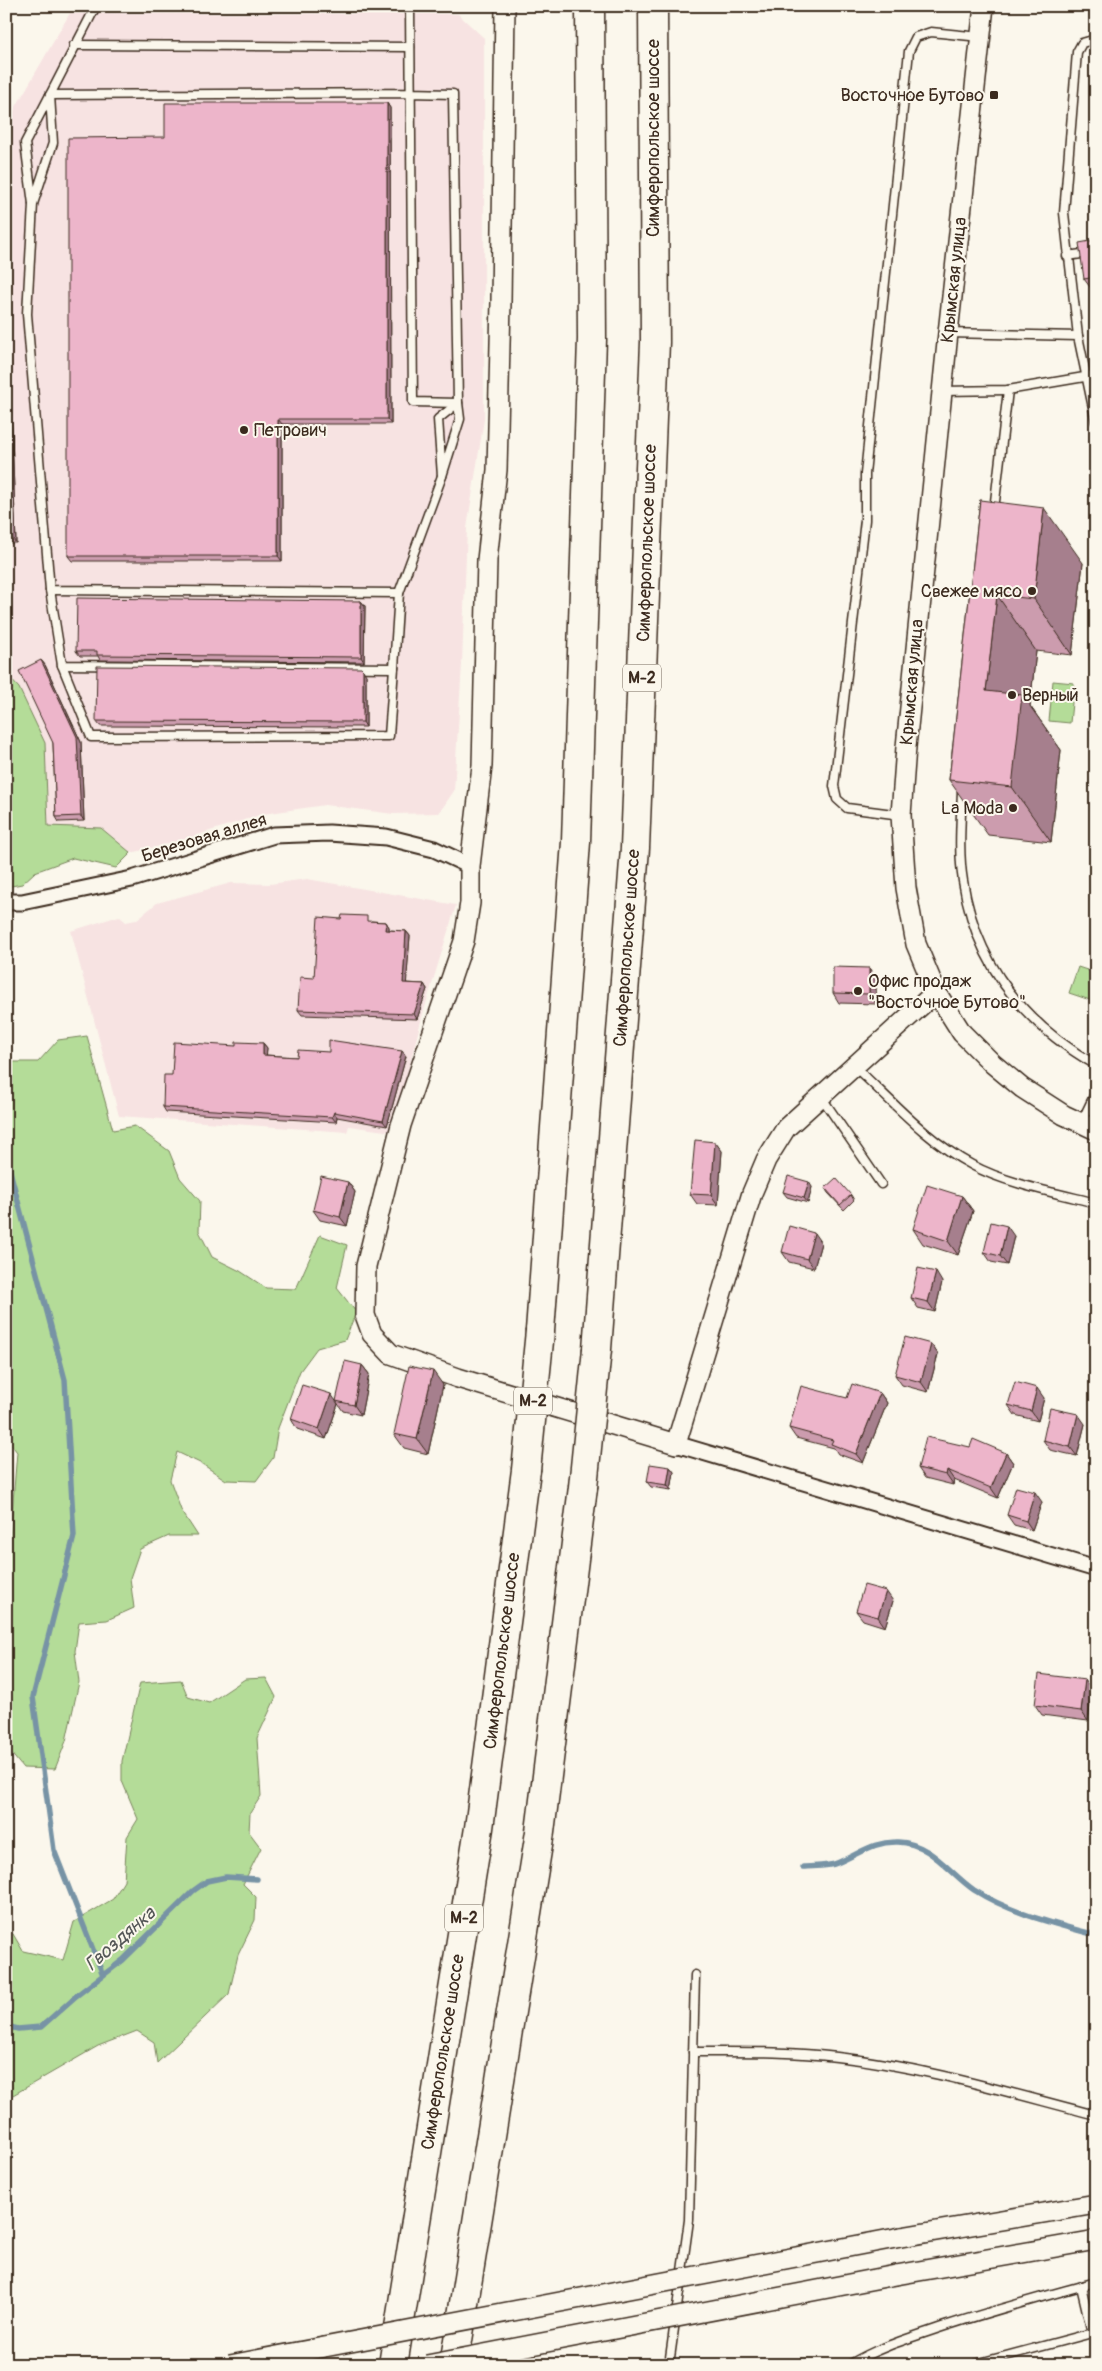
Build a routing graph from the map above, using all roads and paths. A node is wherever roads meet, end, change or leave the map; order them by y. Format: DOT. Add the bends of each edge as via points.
graph roads {
  1 [pos="96,6"];
  2 [pos="410,6"];
  3 [pos="505,6"];
  4 [pos="590,6"];
  5 [pos="652,6"];
  6 [pos="984,6"];
  7 [pos="981,37"];
  8 [pos="1096,39"];
  9 [pos="74,45"];
  10 [pos="410,47"];
  11 [pos="410,93"];
  12 [pos="50,95"];
  13 [pos="33,204"];
  14 [pos="1096,252"];
  15 [pos="1067,256"];
  16 [pos="948,333"];
  17 [pos="1078,336"];
  18 [pos="1096,375"];
  19 [pos="1087,378"];
  20 [pos="1008,390"];
  21 [pos="942,391"];
  22 [pos="458,403"];
  23 [pos="1096,422"];
  24 [pos="442,476"];
  25 [pos="993,519"];
  26 [pos="50,590"];
  27 [pos="399,593"];
  28 [pos="62,665"];
  29 [pos="394,668"];
  30 [pos="962,785"];
  31 [pos="901,815"];
  32 [pos="470,866"];
  33 [pos="6,902"];
  34 [pos="936,992"];
  35 [pos="1096,1065"];
  36 [pos="855,1067"];
  37 [pos="1096,1092"];
  38 [pos="822,1098"];
  39 [pos="1089,1126"];
  40 [pos="881,1184"];
  41 [pos="1096,1203"];
  42 [pos="676,1444"];
  43 [pos="1096,1569"];
  44 [pos="695,1975"];
  45 [pos="693,2052"];
  46 [pos="1096,2115"];
  47 [pos="1096,2204"];
  48 [pos="1096,2240"];
  49 [pos="1096,2282"];
  50 [pos="1080,2286"];
  51 [pos="230,2365"];
  52 [pos="393,2365"];
  53 [pos="427,2365"];
  54 [pos="454,2365"];
  55 [pos="669,2365"];
  56 [pos="849,2365"];
  57 [pos="972,2365"];
  1 -- 9 [label="lane"];
  2 -- 10 [label="lane"];
  3 -- 32 [label="street" via="496,470 487,560 482,766"];
  4 -- 52 [label="highway, Симферопольское шоссе / М-2, bridge" via="592,339 576,842 540,1331 526,1470 479,1828"];
  5 -- 54 [label="highway, Симферопольское шоссе / М-2, bridge" via="655,342 635,848 597,1349 540,1832"];
  6 -- 7 [label="street, Крымская улица"];
  7 -- 16 [label="street, Крымская улица"];
  7 -- 31 [label="lane" via="931,32 916,37 909,51 865,474 865,520 834,786 837,800 847,808"];
  8 -- 15 [label="lane" via="1082,43 1077,52 1064,213"];
  9 -- 10 [label="lane"];
  9 -- 12 [label="lane"];
  10 -- 11 [label="lane"];
  11 -- 12 [label="lane"];
  11 -- 22 [label="lane" via="453,94"];
  11 -- 22 [label="lane" via="413,402"];
  12 -- 13 [label="lane" via="53,143"];
  12 -- 13 [label="lane" via="25,143"];
  13 -- 26 [label="lane" via="28,314"];
  14 -- 15 [label="lane"];
  15 -- 17 [label="lane"];
  16 -- 17 [label="lane"];
  16 -- 21 [label="street, Крымская улица"];
  17 -- 19 [label="lane"];
  18 -- 19 [label="lane"];
  19 -- 20 [label="lane"];
  19 -- 23 [label="lane"];
  20 -- 21 [label="lane"];
  20 -- 25 [label="lane"];
  21 -- 31 [label="street, Крымская улица"];
  22 -- 24 [label="lane" via="460,419"];
  22 -- 24 [label="lane" via="438,419"];
  24 -- 27 [label="lane"];
  26 -- 27 [label="lane"];
  26 -- 28 [label="lane"];
  27 -- 29 [label="lane"];
  28 -- 29 [label="lane"];
  28 -- 29 [label="lane" via="91,737 390,736"];
  30 -- 35 [label="lane" via="960,837 963,881 982,947 1000,979 1032,1019 1066,1048"];
  31 -- 34 [label="street, Крымская улица" via="906,888 916,944"];
  32 -- 33 [label="street, Березовая аллея" via="434,849 386,837 329,833 274,835 132,879 22,902"];
  32 -- 42 [label="street" via="470,903 464,941 401,1125 366,1266 365,1315 372,1334 391,1354 458,1378"];
  34 -- 36 [label="street"];
  34 -- 39 [label="street, Крымская улица" via="962,1033 993,1064 1064,1116"];
  36 -- 38 [label="street"];
  36 -- 41 [label="lane" via="940,1146 973,1166"];
  37 -- 39 [label="lane"];
  38 -- 40 [label="lane"];
  38 -- 42 [label="street" via="786,1128 766,1160 752,1193"];
  42 -- 43 [label="street"];
  44 -- 45 [label="lane"];
  45 -- 46 [label="lane" via="837,2057 919,2071"];
  45 -- 55 [label="lane" via="688,2220"];
  47 -- 51 [label="street, bridge" via="901,2236"];
  48 -- 53 [label="street, bridge"];
  49 -- 50 [label="lane"];
  50 -- 56 [label="lane" via="926,2332"];
  50 -- 57 [label="lane" via="1092,2333"];
}
